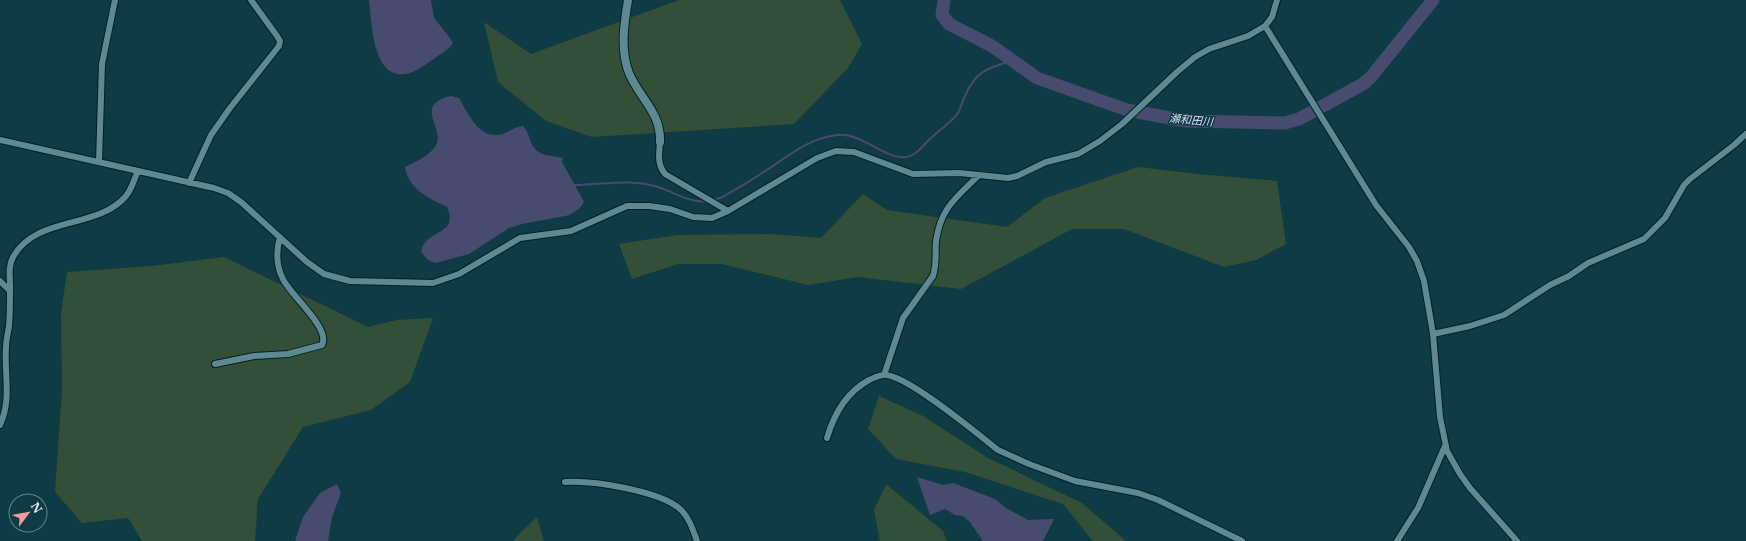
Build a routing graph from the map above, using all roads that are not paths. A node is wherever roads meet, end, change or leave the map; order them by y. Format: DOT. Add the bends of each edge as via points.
graph roads {
  1 [pos="115,0"];
  2 [pos="250,0"];
  3 [pos="628,0"];
  4 [pos="1278,0"];
  5 [pos="1265,26"];
  6 [pos="1746,134"];
  7 [pos="0,140"];
  8 [pos="660,142"];
  9 [pos="99,162"];
  10 [pos="138,171"];
  11 [pos="979,175"];
  12 [pos="189,183"];
  13 [pos="728,211"];
  14 [pos="280,237"];
  15 [pos="0,281"];
  16 [pos="10,291"];
  17 [pos="1433,334"];
  18 [pos="215,364"];
  19 [pos="884,375"];
  20 [pos="0,426"];
  21 [pos="827,438"];
  22 [pos="1446,446"];
  23 [pos="565,482"];
  24 [pos="697,541"];
  25 [pos="1242,541"];
  26 [pos="1397,541"];
  27 [pos="1517,541"];
  1 -- 9 [label="street" via="102,64"];
  2 -- 12 [label="street" via="277,36 279,46 211,135"];
  3 -- 8 [label="street" via="624,32 625,60 633,82 658,121"];
  4 -- 5 [label="street" via="1272,17"];
  5 -- 11 [label="street" via="1257,32 1215,46 1195,57 1122,124 1084,151 1050,161 1013,177"];
  5 -- 17 [label="street" via="1376,205 1418,261"];
  6 -- 17 [label="street" via="1690,178 1665,218 1644,239 1588,263 1504,315"];
  7 -- 9 [label="street"];
  8 -- 13 [label="street" via="659,163 665,174"];
  9 -- 10 [label="street"];
  10 -- 12 [label="street"];
  10 -- 16 [label="street" via="128,194 108,209 40,232 26,241 14,255 11,263"];
  11 -- 13 [label="street" via="913,174 854,152 836,150 817,158"];
  11 -- 19 [label="street" via="945,211 938,231 933,276 903,318"];
  12 -- 14 [label="street" via="214,188 237,198"];
  13 -- 14 [label="street" via="708,219 649,206 627,206 571,231 520,238 459,274 444,281 427,283 357,282 336,278 324,274 313,266"];
  14 -- 18 [label="street" via="277,249 283,279 315,320 324,342 319,347 288,354 254,356"];
  15 -- 16 [label="street"];
  16 -- 20 [label="street" via="6,346 7,400"];
  17 -- 22 [label="street"];
  19 -- 21 [label="street" via="866,382 851,393 831,423"];
  19 -- 25 [label="street" via="899,379 912,387 1010,457 1075,481 1131,491 1151,498"];
  22 -- 26 [label="street" via="1418,508"];
  22 -- 27 [label="street" via="1470,488"];
  23 -- 24 [label="street" via="600,484 667,500 686,516"];
}
